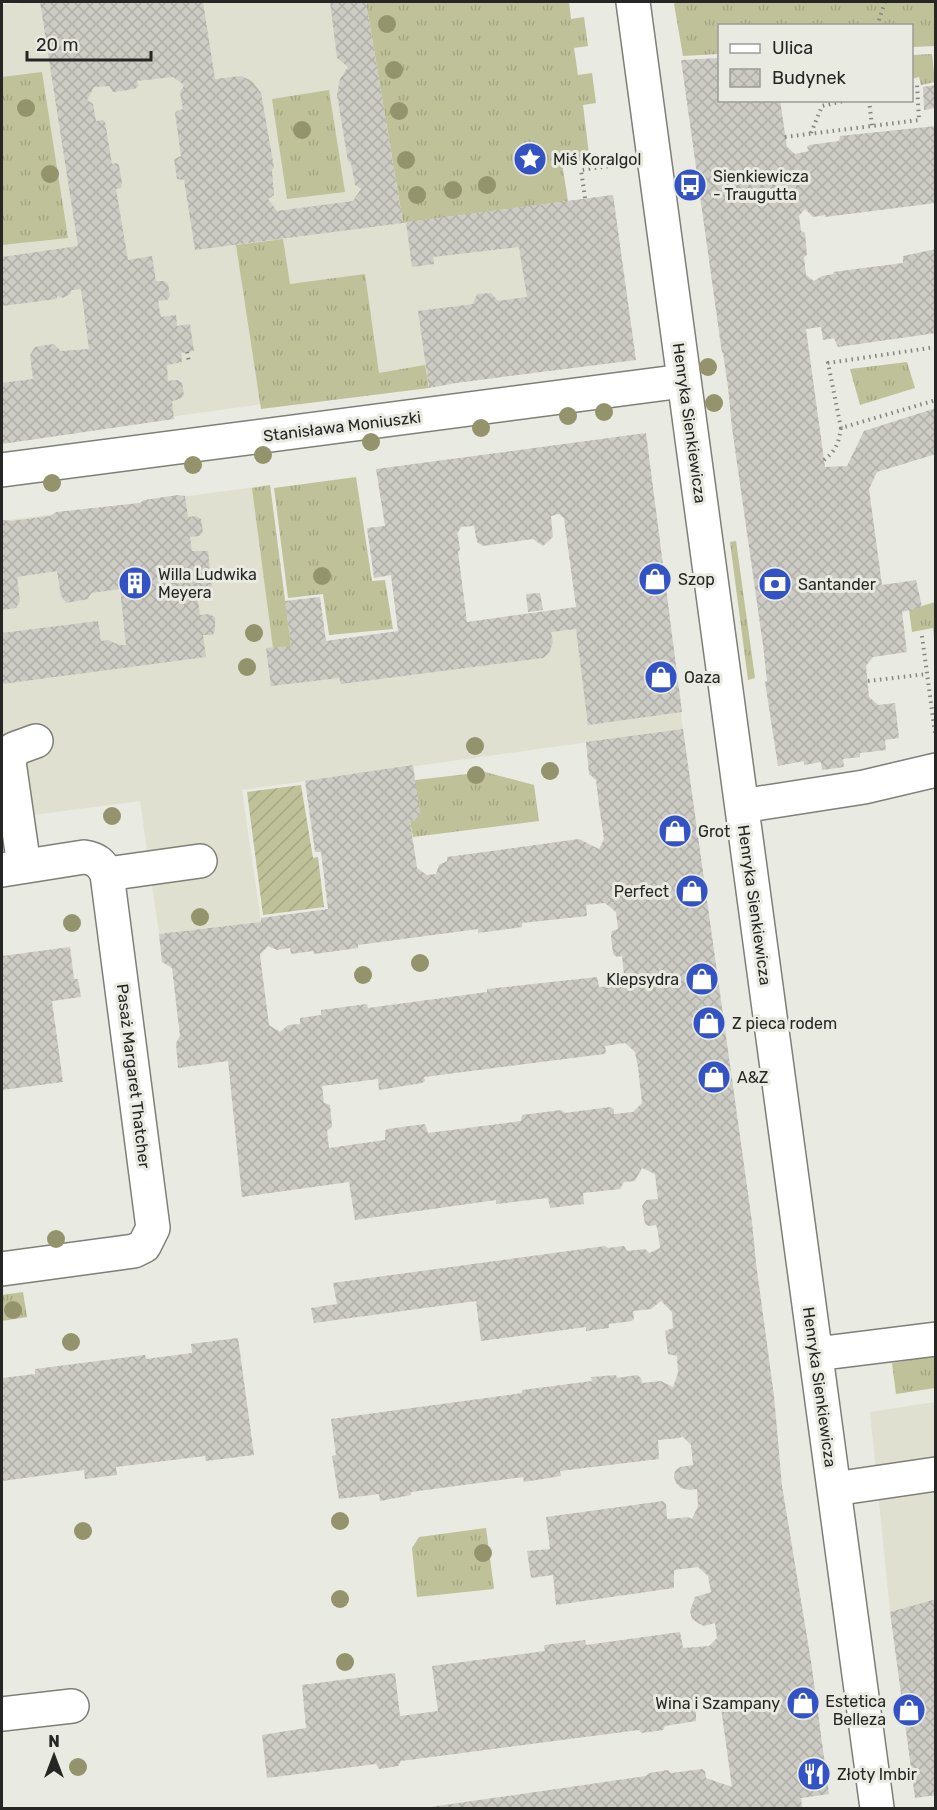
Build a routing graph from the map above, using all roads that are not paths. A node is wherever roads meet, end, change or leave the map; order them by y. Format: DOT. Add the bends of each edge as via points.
graph roads {
  1 [pos="633,2"];
  2 [pos="683,381"];
  3 [pos="2,470"];
  4 [pos="36,741"];
  5 [pos="936,770"];
  6 [pos="742,806"];
  7 [pos="200,861"];
  8 [pos="13,868"];
  9 [pos="107,874"];
  10 [pos="2,1269"];
  11 [pos="936,1339"];
  12 [pos="816,1354"];
  13 [pos="936,1474"];
  14 [pos="834,1489"];
  15 [pos="72,1706"];
  16 [pos="2,1714"];
  17 [pos="877,1809"];
  1 -- 2 [label="street, Henryka Sienkiewicza"];
  2 -- 3 [label="street, Stanisława Moniuszki"];
  2 -- 6 [label="street, Henryka Sienkiewicza"];
  4 -- 8 [label="street" via="14,749 9,762"];
  5 -- 6 [label="street"];
  6 -- 12 [label="street, Henryka Sienkiewicza"];
  7 -- 9 [label="street"];
  8 -- 9 [label="street" via="84,857 101,863"];
  9 -- 10 [label="street, Pasaż Margaret Thatcher" via="153,1228 144,1246 134,1251"];
  11 -- 12 [label="street"];
  12 -- 14 [label="street, Henryka Sienkiewicza"];
  13 -- 14 [label="street"];
  14 -- 17 [label="street, Henryka Sienkiewicza"];
  15 -- 16 [label="street"];
}
